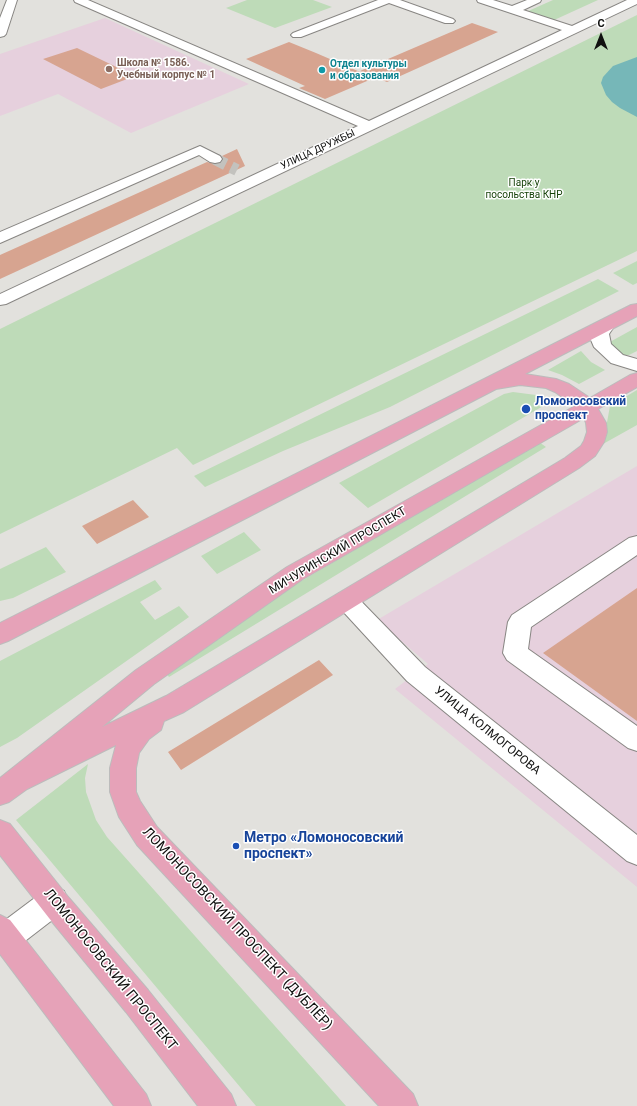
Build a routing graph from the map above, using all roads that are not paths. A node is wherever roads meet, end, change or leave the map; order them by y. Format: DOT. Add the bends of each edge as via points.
graph roads {
  1 [pos="12,0"];
  2 [pos="79,0"];
  3 [pos="388,0"];
  4 [pos="482,0"];
  5 [pos="536,0"];
  6 [pos="636,0"];
  7 [pos="512,10"];
  8 [pos="449,21"];
  9 [pos="572,30"];
  10 [pos="0,34"];
  11 [pos="297,35"];
  12 [pos="370,126"];
  13 [pos="215,159"];
  14 [pos="0,238"];
  15 [pos="0,300"];
  16 [pos="637,309"];
  17 [pos="606,325"];
  18 [pos="637,365"];
  19 [pos="637,379"];
  20 [pos="491,384"];
  21 [pos="587,407"];
  22 [pos="637,544"];
  23 [pos="346,600"];
  24 [pos="51,607"];
  25 [pos="0,616"];
  26 [pos="0,634"];
  27 [pos="175,704"];
  28 [pos="637,740"];
  29 [pos="9,786"];
  30 [pos="0,833"];
  31 [pos="637,852"];
  32 [pos="54,901"];
  33 [pos="3,934"];
  34 [pos="134,1106"];
  35 [pos="219,1106"];
  36 [pos="401,1106"];
  1 -- 10 [label="street"];
  2 -- 12 [label="street"];
  3 -- 8 [label="street"];
  3 -- 11 [label="street"];
  4 -- 7 [label="street"];
  5 -- 7 [label="street"];
  6 -- 9 [label="street, УЛИЦА ДРУЖБЫ"];
  7 -- 9 [label="street"];
  9 -- 12 [label="street, УЛИЦА ДРУЖБЫ"];
  12 -- 15 [label="street, УЛИЦА ДРУЖБЫ" via="249,176"];
  13 -- 14 [label="street" via="200,150"];
  16 -- 17 [label="main road"];
  17 -- 18 [label="street" via="600,334 603,347 617,359"];
  17 -- 20 [label="main road"];
  19 -- 21 [label="main road, МИЧУРИНСКИЙ ПРОСПЕКТ"];
  20 -- 21 [label="main road" via="520,379 549,383 574,395"];
  20 -- 24 [label="main road"];
  21 -- 23 [label="main road" via="596,422 594,442 588,451"];
  21 -- 29 [label="main road, МИЧУРИНСКИЙ ПРОСПЕКТ" via="295,573 145,677"];
  22 -- 28 [label="street" via="520,622 515,653"];
  23 -- 27 [label="main road"];
  23 -- 31 [label="street, УЛИЦА КОЛМОГОРОВА" via="416,674"];
  24 -- 25 [label="main road" via="18,615"];
  24 -- 26 [label="main road"];
  27 -- 29 [label="main road"];
  27 -- 36 [label="main road, ЛОМОНОСОВСКИЙ ПРОСПЕКТ (ДУБЛЁР)" via="140,731 127,749 123,768 123,792 129,808 147,836"];
  30 -- 32 [label="main road, ЛОМОНОСОВСКИЙ ПРОСПЕКТ"];
  32 -- 33 [label="street"];
  32 -- 35 [label="main road, ЛОМОНОСОВСКИЙ ПРОСПЕКТ"];
  33 -- 34 [label="main road"];
}
